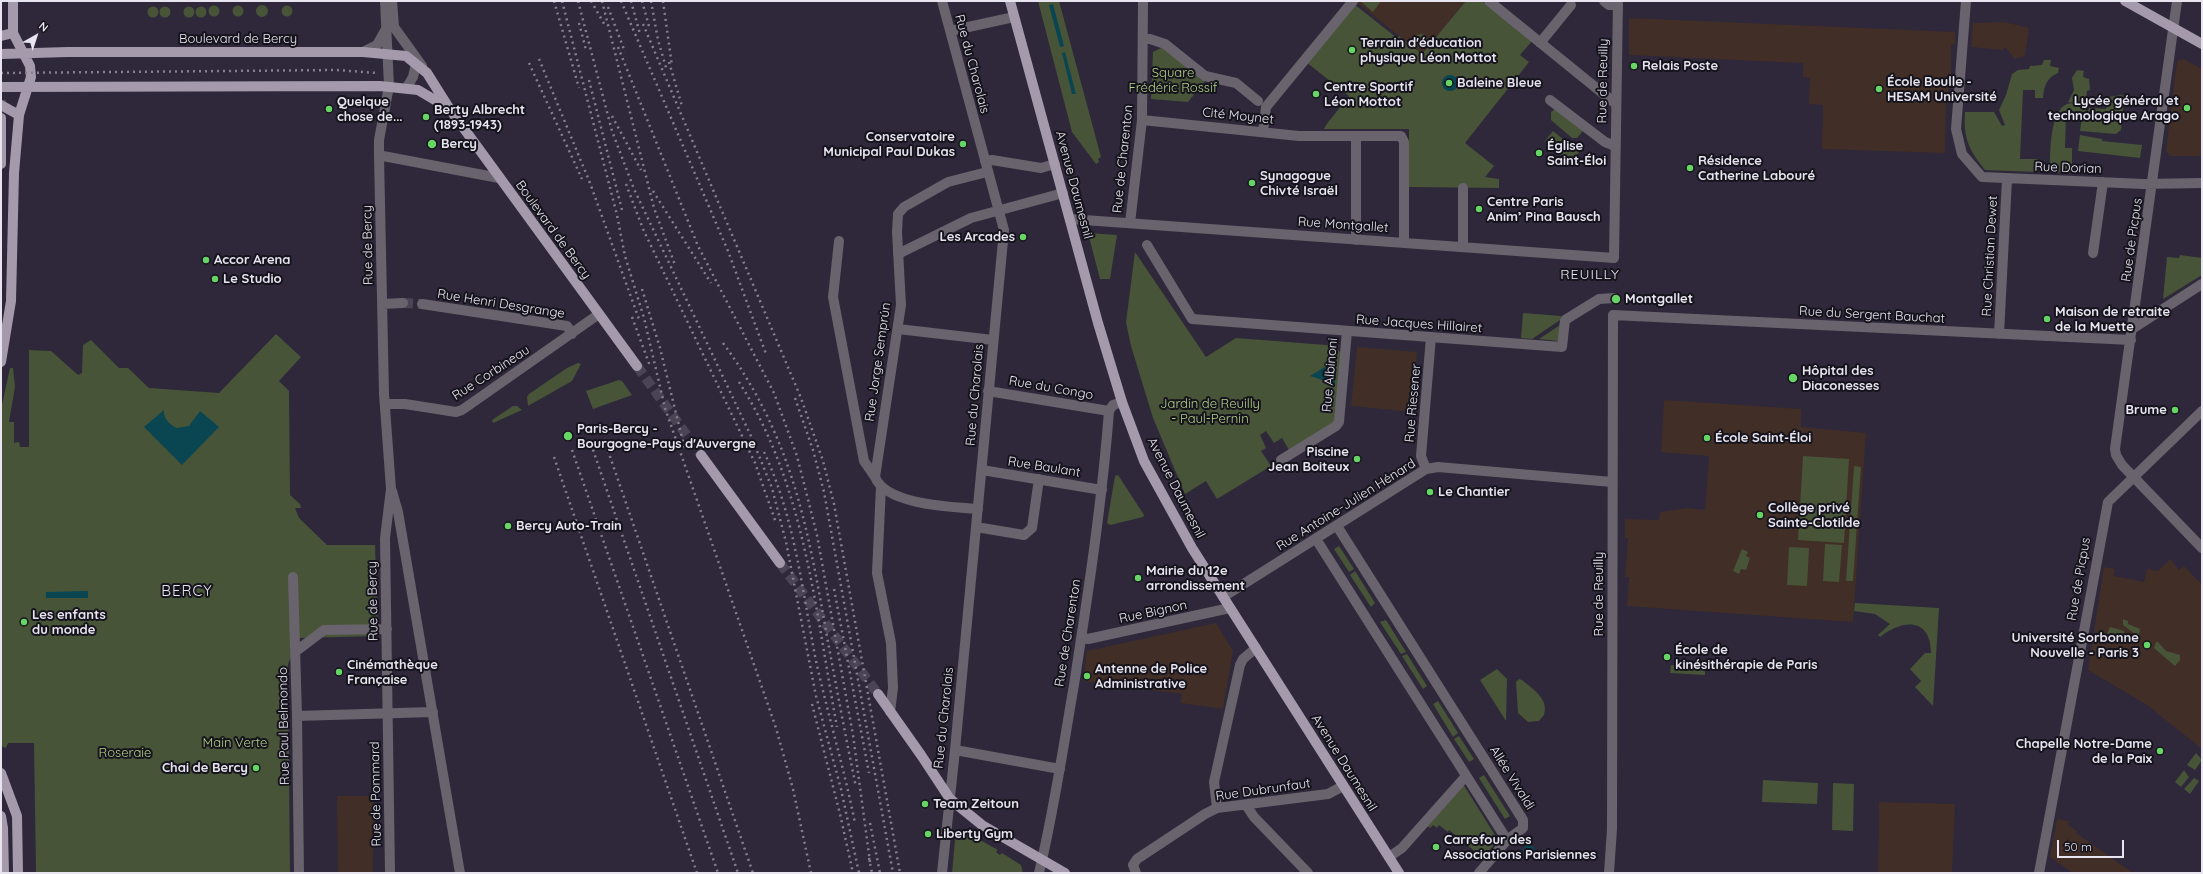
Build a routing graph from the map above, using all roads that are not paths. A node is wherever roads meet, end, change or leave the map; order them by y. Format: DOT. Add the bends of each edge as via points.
graph roads {
  1 [pos="13,1"];
  2 [pos="386,1"];
  3 [pos="392,1"];
  4 [pos="942,1"];
  5 [pos="1010,1"];
  6 [pos="1143,1"];
  7 [pos="1353,1"];
  8 [pos="1489,1"];
  9 [pos="1604,1"];
  10 [pos="1966,1"];
  11 [pos="2125,1"];
  12 [pos="2177,1"];
  13 [pos="1570,2"];
  14 [pos="1618,3"];
  15 [pos="1014,17"];
  16 [pos="2174,28"];
  17 [pos="386,29"];
  18 [pos="950,31"];
  19 [pos="13,33"];
  20 [pos="1,36"];
  21 [pos="1143,39"];
  22 [pos="1540,43"];
  23 [pos="2202,44"];
  24 [pos="25,52"];
  25 [pos="363,52"];
  26 [pos="1,54"];
  27 [pos="387,54"];
  28 [pos="417,62"];
  29 [pos="389,86"];
  30 [pos="1,87"];
  31 [pos="407,87"];
  32 [pos="28,88"];
  33 [pos="1550,100"];
  34 [pos="1258,101"];
  35 [pos="1616,104"];
  36 [pos="1,105"];
  37 [pos="449,108"];
  38 [pos="19,115"];
  39 [pos="1,118"];
  40 [pos="1142,120"];
  41 [pos="1263,132"];
  42 [pos="1356,136"];
  43 [pos="1615,146"];
  44 [pos="383,156"];
  45 [pos="985,161"];
  46 [pos="1,164"];
  47 [pos="1055,164"];
  48 [pos="987,172"];
  49 [pos="500,178"];
  50 [pos="2007,178"];
  51 [pos="2103,182"];
  52 [pos="2202,183"];
  53 [pos="2153,184"];
  54 [pos="1463,188"];
  55 [pos="1063,193"];
  56 [pos="999,212"];
  57 [pos="1070,219"];
  58 [pos="1130,223"];
  59 [pos="1356,240"];
  60 [pos="839,241"];
  61 [pos="1404,243"];
  62 [pos="1147,245"];
  63 [pos="1463,247"];
  64 [pos="2093,253"];
  65 [pos="898,254"];
  66 [pos="1614,258"];
  67 [pos="2202,284"];
  68 [pos="1614,298"];
  69 [pos="403,303"];
  70 [pos="382,304"];
  71 [pos="422,304"];
  72 [pos="599,314"];
  73 [pos="1613,315"];
  74 [pos="898,329"];
  75 [pos="2132,329"];
  76 [pos="1347,331"];
  77 [pos="572,334"];
  78 [pos="1999,334"];
  79 [pos="1431,338"];
  80 [pos="993,340"];
  81 [pos="2130,340"];
  82 [pos="1,362"];
  83 [pos="637,366"];
  84 [pos="988,391"];
  85 [pos="1122,402"];
  86 [pos="385,404"];
  87 [pos="1109,411"];
  88 [pos="2202,411"];
  89 [pos="702,456"];
  90 [pos="1281,460"];
  91 [pos="1426,469"];
  92 [pos="982,470"];
  93 [pos="875,477"];
  94 [pos="2133,477"];
  95 [pos="1039,479"];
  96 [pos="1612,482"];
  97 [pos="881,486"];
  98 [pos="391,489"];
  99 [pos="1102,490"];
  100 [pos="978,509"];
  101 [pos="1337,526"];
  102 [pos="976,527"];
  103 [pos="1316,539"];
  104 [pos="2202,548"];
  105 [pos="780,564"];
  106 [pos="293,578"];
  107 [pos="1223,597"];
  108 [pos="1230,608"];
  109 [pos="387,629"];
  110 [pos="1081,638"];
  111 [pos="1256,648"];
  112 [pos="295,652"];
  113 [pos="878,694"];
  114 [pos="433,712"];
  115 [pos="890,712"];
  116 [pos="387,714"];
  117 [pos="298,716"];
  118 [pos="955,750"];
  119 [pos="1060,769"];
  120 [pos="1,773"];
  121 [pos="1466,776"];
  122 [pos="1343,786"];
  123 [pos="950,799"];
  124 [pos="1246,805"];
  125 [pos="1217,808"];
  126 [pos="1,816"];
  127 [pos="1507,840"];
  128 [pos="1389,857"];
  129 [pos="1042,859"];
  130 [pos="1134,871"];
  131 [pos="4,873"];
  132 [pos="18,873"];
  133 [pos="299,873"];
  134 [pos="390,873"];
  135 [pos="460,873"];
  136 [pos="942,873"];
  137 [pos="1039,873"];
  138 [pos="1065,873"];
  139 [pos="1308,873"];
  140 [pos="1399,873"];
  141 [pos="1479,873"];
  142 [pos="1609,873"];
  143 [pos="2039,873"];
  1 -- 19 [label="main road"];
  2 -- 17 [label="street, Rue de Bercy"];
  3 -- 28 [label="street" via="394,27"];
  4 -- 18 [label="street, Rue du Charolais"];
  5 -- 15 [label="main road, Avenue Daumesnil"];
  6 -- 21 [label="street, Rue de Charenton"];
  7 -- 41 [label="street" via="1266,107"];
  8 -- 22 [label="street"];
  9 -- 14 [label="street" via="1609,5"];
  10 -- 50 [label="street, Rue Dorian" via="1956,129 1962,154 1982,178"];
  11 -- 16 [label="main road"];
  12 -- 16 [label="street, Rue de Picpus"];
  13 -- 22 [label="street"];
  14 -- 35 [label="street, Rue de Reuilly"];
  15 -- 18 [label="street"];
  15 -- 47 [label="main road, Avenue Daumesnil"];
  16 -- 23 [label="main road"];
  16 -- 53 [label="street, Rue de Picpus"];
  17 -- 25 [label="street" via="377,45"];
  17 -- 27 [label="street, Rue de Bercy"];
  18 -- 45 [label="street, Rue du Charolais"];
  19 -- 20 [label="main road"];
  19 -- 24 [label="main road"];
  21 -- 34 [label="street" via="1150,38 1165,44 1205,76 1236,83"];
  21 -- 40 [label="street, Rue de Charenton"];
  22 -- 35 [label="street"];
  24 -- 25 [label="main road, Boulevard de Bercy"];
  24 -- 26 [label="main road, Boulevard de Bercy"];
  24 -- 32 [label="main road" via="31,68"];
  25 -- 27 [label="main road, Boulevard de Bercy"];
  27 -- 28 [label="main road, Boulevard de Bercy" via="406,56"];
  27 -- 29 [label="street, Rue de Bercy"];
  28 -- 31 [label="street"];
  28 -- 37 [label="main road, Boulevard de Bercy"];
  29 -- 31 [label="main road, Boulevard de Bercy"];
  29 -- 32 [label="main road, Boulevard de Bercy" via="184,85"];
  29 -- 70 [label="street, Rue de Bercy" via="379,140"];
  30 -- 32 [label="main road, Boulevard de Bercy"];
  31 -- 37 [label="main road, Boulevard de Bercy" via="428,94"];
  32 -- 38 [label="main road"];
  33 -- 43 [label="street" via="1605,142"];
  35 -- 43 [label="street, Rue de Reuilly"];
  36 -- 38 [label="main road"];
  37 -- 49 [label="main road, Boulevard de Bercy"];
  38 -- 82 [label="main road" via="14,173 11,301"];
  39 -- 46 [label="main road"];
  40 -- 41 [label="street, Cité Moynet"];
  40 -- 58 [label="street, Rue de Charenton"];
  41 -- 42 [label="street, Cité Moynet" via="1299,136"];
  42 -- 59 [label="street"];
  42 -- 61 [label="street, Cité Moynet" via="1398,136 1404,140"];
  43 -- 66 [label="street, Rue de Reuilly"];
  44 -- 49 [label="street"];
  45 -- 47 [label="street" via="1041,168"];
  45 -- 48 [label="street, Rue du Charolais"];
  47 -- 55 [label="main road, Avenue Daumesnil"];
  48 -- 56 [label="street, Rue du Charolais"];
  48 -- 65 [label="street, Rue Jorge Semprún" via="948,182 904,207 898,214"];
  49 -- 72 [label="main road, Boulevard de Bercy"];
  50 -- 51 [label="street, Rue Dorian"];
  50 -- 78 [label="street, Rue Christian Dewet"];
  51 -- 53 [label="street, Rue Dorian"];
  51 -- 64 [label="street"];
  52 -- 53 [label="street, Rue Dorian"];
  53 -- 75 [label="street, Rue de Picpus"];
  54 -- 63 [label="street"];
  55 -- 56 [label="street"];
  55 -- 57 [label="main road, Avenue Daumesnil"];
  56 -- 65 [label="street" via="971,218"];
  56 -- 80 [label="street, Rue du Charolais" via="1004,230"];
  57 -- 58 [label="street, Rue Montgallet"];
  57 -- 85 [label="main road, Avenue Daumesnil"];
  58 -- 59 [label="street, Rue Montgallet"];
  59 -- 61 [label="street, Rue Montgallet"];
  60 -- 93 [label="street" via="833,297 864,461"];
  61 -- 63 [label="street, Rue Montgallet"];
  62 -- 76 [label="street, Rue Jacques Hillairet" via="1192,319"];
  63 -- 66 [label="street, Rue Montgallet"];
  65 -- 74 [label="street, Rue Jorge Semprún" via="901,305"];
  67 -- 75 [label="street"];
  68 -- 79 [label="street, Rue Jacques Hillairet" via="1599,299 1565,320 1562,347"];
  69 -- 70 [label="street"];
  70 -- 86 [label="street, Rue de Bercy"];
  71 -- 77 [label="street, Rue Henri Desgrange" via="567,326"];
  72 -- 77 [label="street, Rue Corbineau"];
  72 -- 83 [label="main road, Boulevard de Bercy"];
  73 -- 78 [label="street, Rue du Sergent Bauchat"];
  73 -- 96 [label="street, Rue de Reuilly"];
  74 -- 80 [label="street"];
  74 -- 93 [label="street, Rue Jorge Semprún"];
  75 -- 81 [label="street, Rue de Picpus"];
  76 -- 79 [label="street, Rue Jacques Hillairet"];
  76 -- 90 [label="street, Rue Albinoni" via="1340,422"];
  77 -- 86 [label="street, Rue Corbineau" via="462,410 456,412 404,404"];
  78 -- 81 [label="street, Rue du Sergent Bauchat"];
  79 -- 91 [label="street, Rue Riesener" via="1421,456"];
  80 -- 84 [label="street, Rue du Charolais"];
  81 -- 94 [label="street, Rue de Picpus" via="2115,449 2122,465"];
  84 -- 87 [label="street, Rue du Congo"];
  84 -- 92 [label="street, Rue du Charolais"];
  85 -- 87 [label="street" via="1113,405"];
  85 -- 107 [label="main road, Avenue Daumesnil" via="1144,461 1177,523"];
  86 -- 98 [label="street, Rue de Bercy"];
  87 -- 99 [label="street, Rue de Charenton"];
  88 -- 94 [label="street"];
  89 -- 105 [label="main road"];
  91 -- 96 [label="street, Rue Antoine-Julien Hénard" via="1438,467"];
  91 -- 101 [label="street, Rue Antoine-Julien Hénard"];
  92 -- 95 [label="street, Rue Baulant"];
  92 -- 100 [label="street, Rue du Charolais"];
  93 -- 97 [label="street"];
  94 -- 104 [label="street, Rue de Picpus"];
  94 -- 143 [label="street, Rue de Picpus" via="2108,502"];
  95 -- 99 [label="street, Rue Baulant"];
  95 -- 102 [label="street" via="1032,528 1028,533 1024,535"];
  96 -- 142 [label="street, Rue de Reuilly" via="1612,829"];
  97 -- 100 [label="street" via="918,504"];
  97 -- 115 [label="street" via="877,573 891,642 893,688"];
  98 -- 109 [label="street, Rue de Bercy" via="386,538"];
  98 -- 114 [label="street, Rue de Bercy" via="398,512"];
  99 -- 110 [label="street, Rue de Charenton"];
  100 -- 102 [label="street, Rue du Charolais"];
  101 -- 103 [label="street, Rue Antoine-Julien Hénard"];
  101 -- 127 [label="street, Allée Vivaldi" via="1524,820 1523,828"];
  102 -- 118 [label="street, Rue du Charolais"];
  103 -- 107 [label="street, Rue Antoine-Julien Hénard"];
  103 -- 121 [label="street"];
  106 -- 112 [label="street, Rue Paul Belmondo"];
  107 -- 108 [label="main road, Avenue Daumesnil"];
  108 -- 110 [label="street, Rue Bignon" via="1088,640"];
  108 -- 111 [label="main road, Avenue Daumesnil"];
  109 -- 112 [label="street" via="324,630"];
  109 -- 116 [label="street, Rue de Bercy"];
  110 -- 119 [label="street, Rue de Charenton"];
  111 -- 122 [label="main road, Avenue Daumesnil"];
  111 -- 125 [label="street" via="1240,665 1214,782"];
  112 -- 117 [label="street, Rue Paul Belmondo"];
  113 -- 115 [label="main road"];
  114 -- 116 [label="street"];
  114 -- 135 [label="street, Rue de Bercy"];
  115 -- 123 [label="main road"];
  116 -- 117 [label="street"];
  116 -- 134 [label="street, Rue de Pommard"];
  117 -- 133 [label="street, Rue Paul Belmondo"];
  118 -- 119 [label="street"];
  118 -- 123 [label="street, Rue du Charolais"];
  119 -- 129 [label="street, Rue de Charenton"];
  120 -- 132 [label="main road" via="17,816"];
  121 -- 127 [label="street"];
  121 -- 128 [label="street" via="1402,848"];
  122 -- 124 [label="street, Rue Dubrunfaut" via="1328,794"];
  122 -- 128 [label="main road, Avenue Daumesnil"];
  123 -- 129 [label="main road" via="982,825"];
  123 -- 136 [label="street"];
  124 -- 125 [label="street, Rue Dubrunfaut"];
  124 -- 139 [label="street" via="1254,817"];
  125 -- 130 [label="street, Rue Dubrunfaut" via="1137,859"];
  126 -- 131 [label="main road"];
  127 -- 141 [label="street, Allée Vivaldi"];
  128 -- 140 [label="main road, Avenue Daumesnil"];
  129 -- 137 [label="street, Rue de Charenton"];
  129 -- 138 [label="main road"];
}
